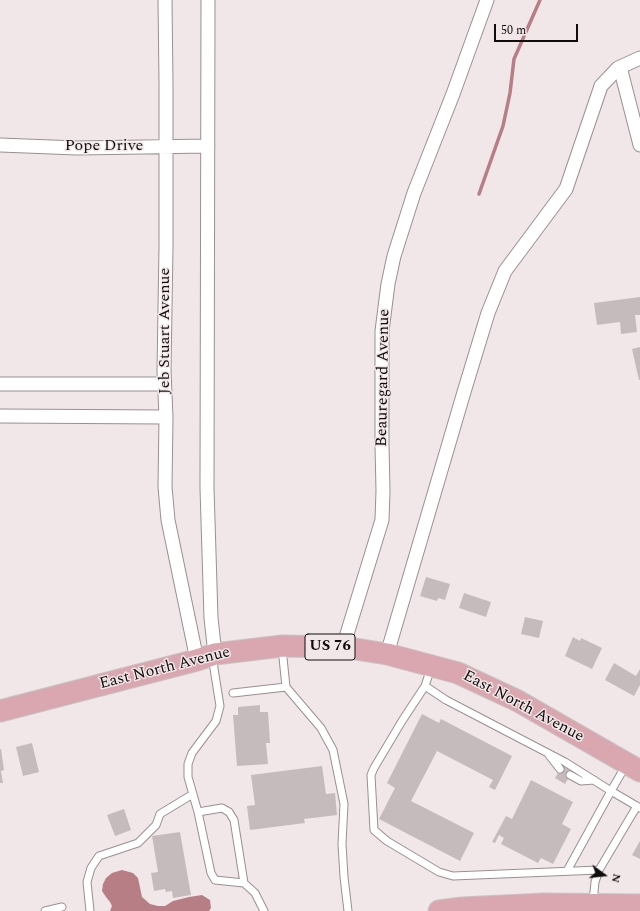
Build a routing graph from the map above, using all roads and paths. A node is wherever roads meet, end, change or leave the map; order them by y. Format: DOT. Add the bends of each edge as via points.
graph roads {
  1 [pos="165,0"];
  2 [pos="208,0"];
  3 [pos="487,0"];
  4 [pos="640,58"];
  5 [pos="620,66"];
  6 [pos="0,145"];
  7 [pos="640,145"];
  8 [pos="166,146"];
  9 [pos="208,146"];
  10 [pos="0,384"];
  11 [pos="164,384"];
  12 [pos="0,416"];
  13 [pos="166,416"];
  14 [pos="282,646"];
  15 [pos="343,647"];
  16 [pos="387,654"];
  17 [pos="208,656"];
  18 [pos="432,666"];
  19 [pos="425,686"];
  20 [pos="286,687"];
  21 [pos="234,693"];
  22 [pos="0,711"];
  23 [pos="548,753"];
  24 [pos="633,767"];
  25 [pos="560,770"];
  26 [pos="570,775"];
  27 [pos="594,780"];
  28 [pos="611,791"];
  29 [pos="193,794"];
  30 [pos="638,807"];
  31 [pos="198,812"];
  32 [pos="599,870"];
  33 [pos="567,871"];
  34 [pos="244,883"];
  35 [pos="640,905"];
  36 [pos="62,907"];
  37 [pos="580,907"];
  38 [pos="504,909"];
  39 [pos="45,911"];
  40 [pos="90,911"];
  41 [pos="264,911"];
  42 [pos="348,911"];
  43 [pos="443,911"];
  1 -- 8 [label="street, Jeb Stuart Avenue"];
  2 -- 9 [label="street"];
  3 -- 15 [label="street, Beauregard Avenue" via="414,193 394,256 382,331 382,520"];
  4 -- 5 [label="street"];
  5 -- 7 [label="street"];
  5 -- 16 [label="street" via="601,86 566,189 505,271 488,313"];
  6 -- 8 [label="street, Pope Drive" via="77,148"];
  8 -- 9 [label="street, Pope Drive"];
  8 -- 11 [label="street, Jeb Stuart Avenue"];
  9 -- 17 [label="street" via="207,488 211,618"];
  10 -- 11 [label="street"];
  11 -- 13 [label="street, Jeb Stuart Avenue"];
  12 -- 13 [label="street"];
  13 -- 17 [label="street, Jeb Stuart Avenue" via="165,487 168,520"];
  14 -- 15 [label="main road, East North Avenue / US 76"];
  14 -- 17 [label="main road, East North Avenue / US 76"];
  14 -- 20 [label="lane"];
  15 -- 16 [label="main road, East North Avenue / US 76"];
  16 -- 18 [label="main road, East North Avenue / US 76"];
  17 -- 22 [label="main road, East North Avenue / US 76"];
  17 -- 29 [label="lane" via="220,706 216,721 192,753 188,764 188,777"];
  18 -- 19 [label="lane"];
  18 -- 24 [label="main road, East North Avenue / US 76" via="458,673 518,701"];
  19 -- 23 [label="lane" via="446,700"];
  19 -- 33 [label="lane" via="371,775 374,830 387,841 440,872 453,876"];
  20 -- 21 [label="lane"];
  20 -- 42 [label="lane" via="321,728 333,750 344,804 342,844"];
  23 -- 25 [label="lane"];
  23 -- 27 [label="lane"];
  24 -- 28 [label="lane"];
  26 -- 27 [label="lane" via="582,781"];
  27 -- 28 [label="lane"];
  28 -- 30 [label="lane"];
  28 -- 33 [label="lane"];
  29 -- 31 [label="lane"];
  29 -- 40 [label="lane" via="160,814 156,826 138,843 99,856 91,868 87,882"];
  30 -- 32 [label="lane"];
  31 -- 34 [label="lane" via="211,873 215,880"];
  31 -- 34 [label="lane" via="222,808 229,812 234,820"];
  32 -- 33 [label="lane"];
  32 -- 37 [label="lane"];
  34 -- 41 [label="lane" via="255,893"];
  35 -- 37 [label="main road"];
  36 -- 39 [label="lane"];
  37 -- 38 [label="main road" via="544,904"];
  38 -- 43 [label="main road" via="462,908"];
}
